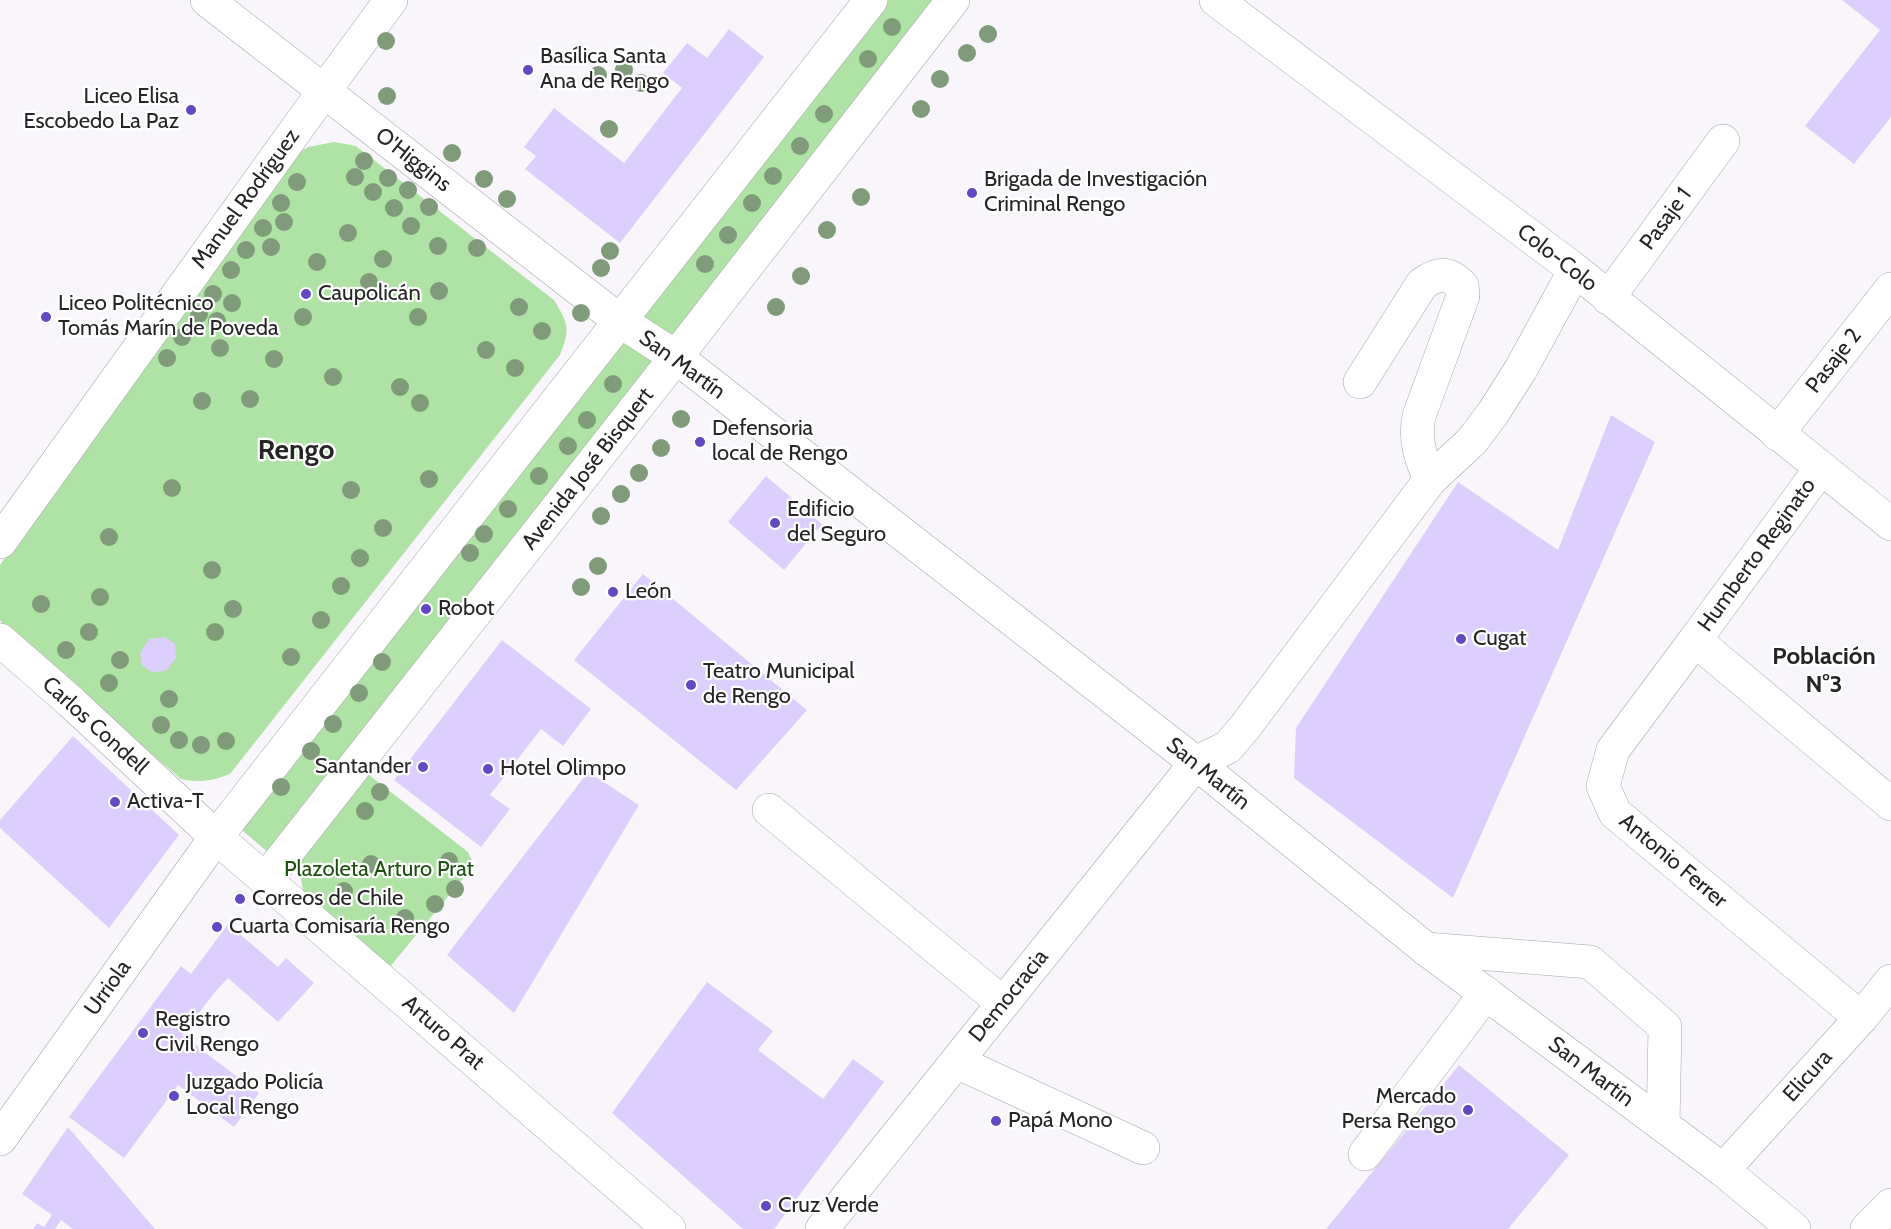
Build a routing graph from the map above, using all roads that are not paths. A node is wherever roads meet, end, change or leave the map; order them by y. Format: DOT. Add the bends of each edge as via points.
graph roads {
  1 [pos="207,0"];
  2 [pos="391,0"];
  3 [pos="871,0"];
  4 [pos="953,0"];
  5 [pos="1216,0"];
  6 [pos="324,91"];
  7 [pos="1724,141"];
  8 [pos="1575,270"];
  9 [pos="1891,289"];
  10 [pos="1608,298"];
  11 [pos="620,321"];
  12 [pos="676,357"];
  13 [pos="1360,382"];
  14 [pos="1777,434"];
  15 [pos="1821,468"];
  16 [pos="1430,480"];
  17 [pos="1891,524"];
  18 [pos="0,542"];
  19 [pos="0,640"];
  20 [pos="1695,640"];
  21 [pos="1196,763"];
  22 [pos="1891,804"];
  23 [pos="769,810"];
  24 [pos="216,837"];
  25 [pos="266,879"];
  26 [pos="1426,949"];
  27 [pos="1891,981"];
  28 [pos="1486,993"];
  29 [pos="1003,1003"];
  30 [pos="1861,1018"];
  31 [pos="957,1062"];
  32 [pos="1663,1125"];
  33 [pos="0,1138"];
  34 [pos="1143,1148"];
  35 [pos="1365,1154"];
  36 [pos="1723,1170"];
  37 [pos="1891,1205"];
  38 [pos="669,1229"];
  39 [pos="822,1229"];
  40 [pos="1794,1229"];
  41 [pos="1867,1229"];
  1 -- 6 [label="main road, O'Higgins"];
  2 -- 6 [label="main road, Manuel Rodríguez"];
  3 -- 11 [label="main road"];
  4 -- 12 [label="main road, Avenida José Bisquert"];
  5 -- 8 [label="main road, Colo-Colo"];
  6 -- 11 [label="main road, O'Higgins"];
  6 -- 18 [label="main road, Manuel Rodríguez"];
  7 -- 10 [label="main road, Pasaje 1"];
  8 -- 10 [label="main road, Colo-Colo"];
  8 -- 16 [label="main road" via="1493,413 1472,441"];
  9 -- 14 [label="main road, Pasaje 2"];
  10 -- 14 [label="main road, Colo-Colo"];
  11 -- 12 [label="main road, San Martín"];
  11 -- 24 [label="main road"];
  12 -- 21 [label="main road, San Martín"];
  12 -- 25 [label="main road, Avenida José Bisquert"];
  13 -- 16 [label="main road" via="1422,284 1443,274 1455,278 1462,286 1463,296 1416,433 1418,451"];
  14 -- 15 [label="main road, Colo-Colo"];
  15 -- 17 [label="main road, Colo-Colo"];
  15 -- 20 [label="main road, Humberto Reginato"];
  16 -- 21 [label="main road" via="1245,727 1228,747"];
  19 -- 24 [label="main road, Carlos Condell"];
  20 -- 22 [label="main road, Humberto Reginato"];
  20 -- 30 [label="main road, Antonio Ferrer" via="1613,750 1603,786 1615,813"];
  21 -- 26 [label="main road, San Martín"];
  21 -- 29 [label="main road, Democracia"];
  23 -- 29 [label="main road"];
  24 -- 25 [label="main road, Arturo Prat"];
  24 -- 33 [label="main road, Urriola"];
  25 -- 38 [label="main road, Arturo Prat"];
  26 -- 28 [label="main road, San Martín"];
  26 -- 32 [label="main road" via="1590,962 1665,1027"];
  27 -- 30 [label="main road, Elicura"];
  28 -- 32 [label="main road, San Martín"];
  28 -- 35 [label="main road"];
  29 -- 31 [label="main road, Democracia"];
  30 -- 36 [label="main road, Elicura"];
  31 -- 34 [label="main road"];
  31 -- 39 [label="main road, Democracia"];
  32 -- 36 [label="main road, San Martín"];
  36 -- 40 [label="main road, San Martín"];
  37 -- 41 [label="main road"];
}
